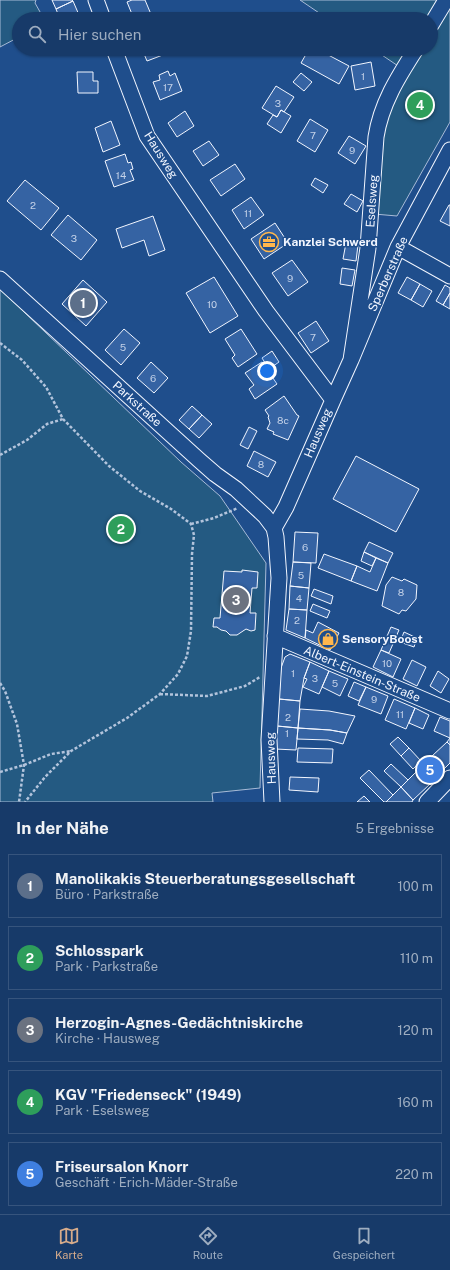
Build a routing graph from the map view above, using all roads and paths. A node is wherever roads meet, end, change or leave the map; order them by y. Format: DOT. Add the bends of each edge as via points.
graph roads {
  1 [pos="96,0"];
  2 [pos="446,0"];
  3 [pos="100,12"];
  4 [pos="438,13"];
  5 [pos="117,56"];
  6 [pos="412,56"];
  7 [pos="450,150"];
  8 [pos="398,247"];
  9 [pos="450,276"];
  10 [pos="0,279"];
  11 [pos="0,343"];
  12 [pos="351,360"];
  13 [pos="333,400"];
  14 [pos="63,419"];
  15 [pos="0,455"];
  16 [pos="250,501"];
  17 [pos="191,524"];
  18 [pos="274,528"];
  19 [pos="275,636"];
  20 [pos="273,670"];
  21 [pos="0,683"];
  22 [pos="160,694"];
  23 [pos="450,711"];
  24 [pos="71,751"];
  25 [pos="24,765"];
  26 [pos="0,772"];
  27 [pos="450,778"];
  28 [pos="19,802"];
  29 [pos="25,802"];
  30 [pos="272,802"];
  31 [pos="427,802"];
  1 -- 3 [label="street"];
  2 -- 4 [label="street"];
  5 -- 13 [label="street, Hausweg" via="147,136 266,311"];
  6 -- 12 [label="street, Eselsweg" via="388,97 379,120 368,248"];
  7 -- 8 [label="street, Sperberstraße"];
  8 -- 9 [label="street"];
  8 -- 12 [label="street, Sperberstraße"];
  10 -- 16 [label="street, Parkstraße" via="199,460"];
  11 -- 14 [label="path" via="22,360 46,388"];
  12 -- 13 [label="street, Sperberstraße"];
  13 -- 18 [label="street, Hausweg" via="286,507"];
  14 -- 15 [label="path" via="47,424 27,440"];
  14 -- 17 [label="path" via="109,466 140,491"];
  16 -- 17 [label="path" via="214,518"];
  16 -- 18 [label="street, Parkstraße"];
  17 -- 22 [label="path" via="194,535 192,607 187,656 178,674"];
  18 -- 19 [label="street, Hausweg" via="279,578"];
  19 -- 20 [label="street, Hausweg"];
  19 -- 23 [label="street, Albert-Einstein-Straße"];
  20 -- 22 [label="path" via="245,686 207,696"];
  20 -- 30 [label="street, Hausweg" via="269,740"];
  21 -- 25 [label="path" via="17,724"];
  22 -- 24 [label="path" via="127,718"];
  24 -- 25 [label="path" via="51,754"];
  24 -- 29 [label="path"];
  25 -- 26 [label="path"];
  25 -- 28 [label="path"];
  27 -- 31 [label="street"];
}
